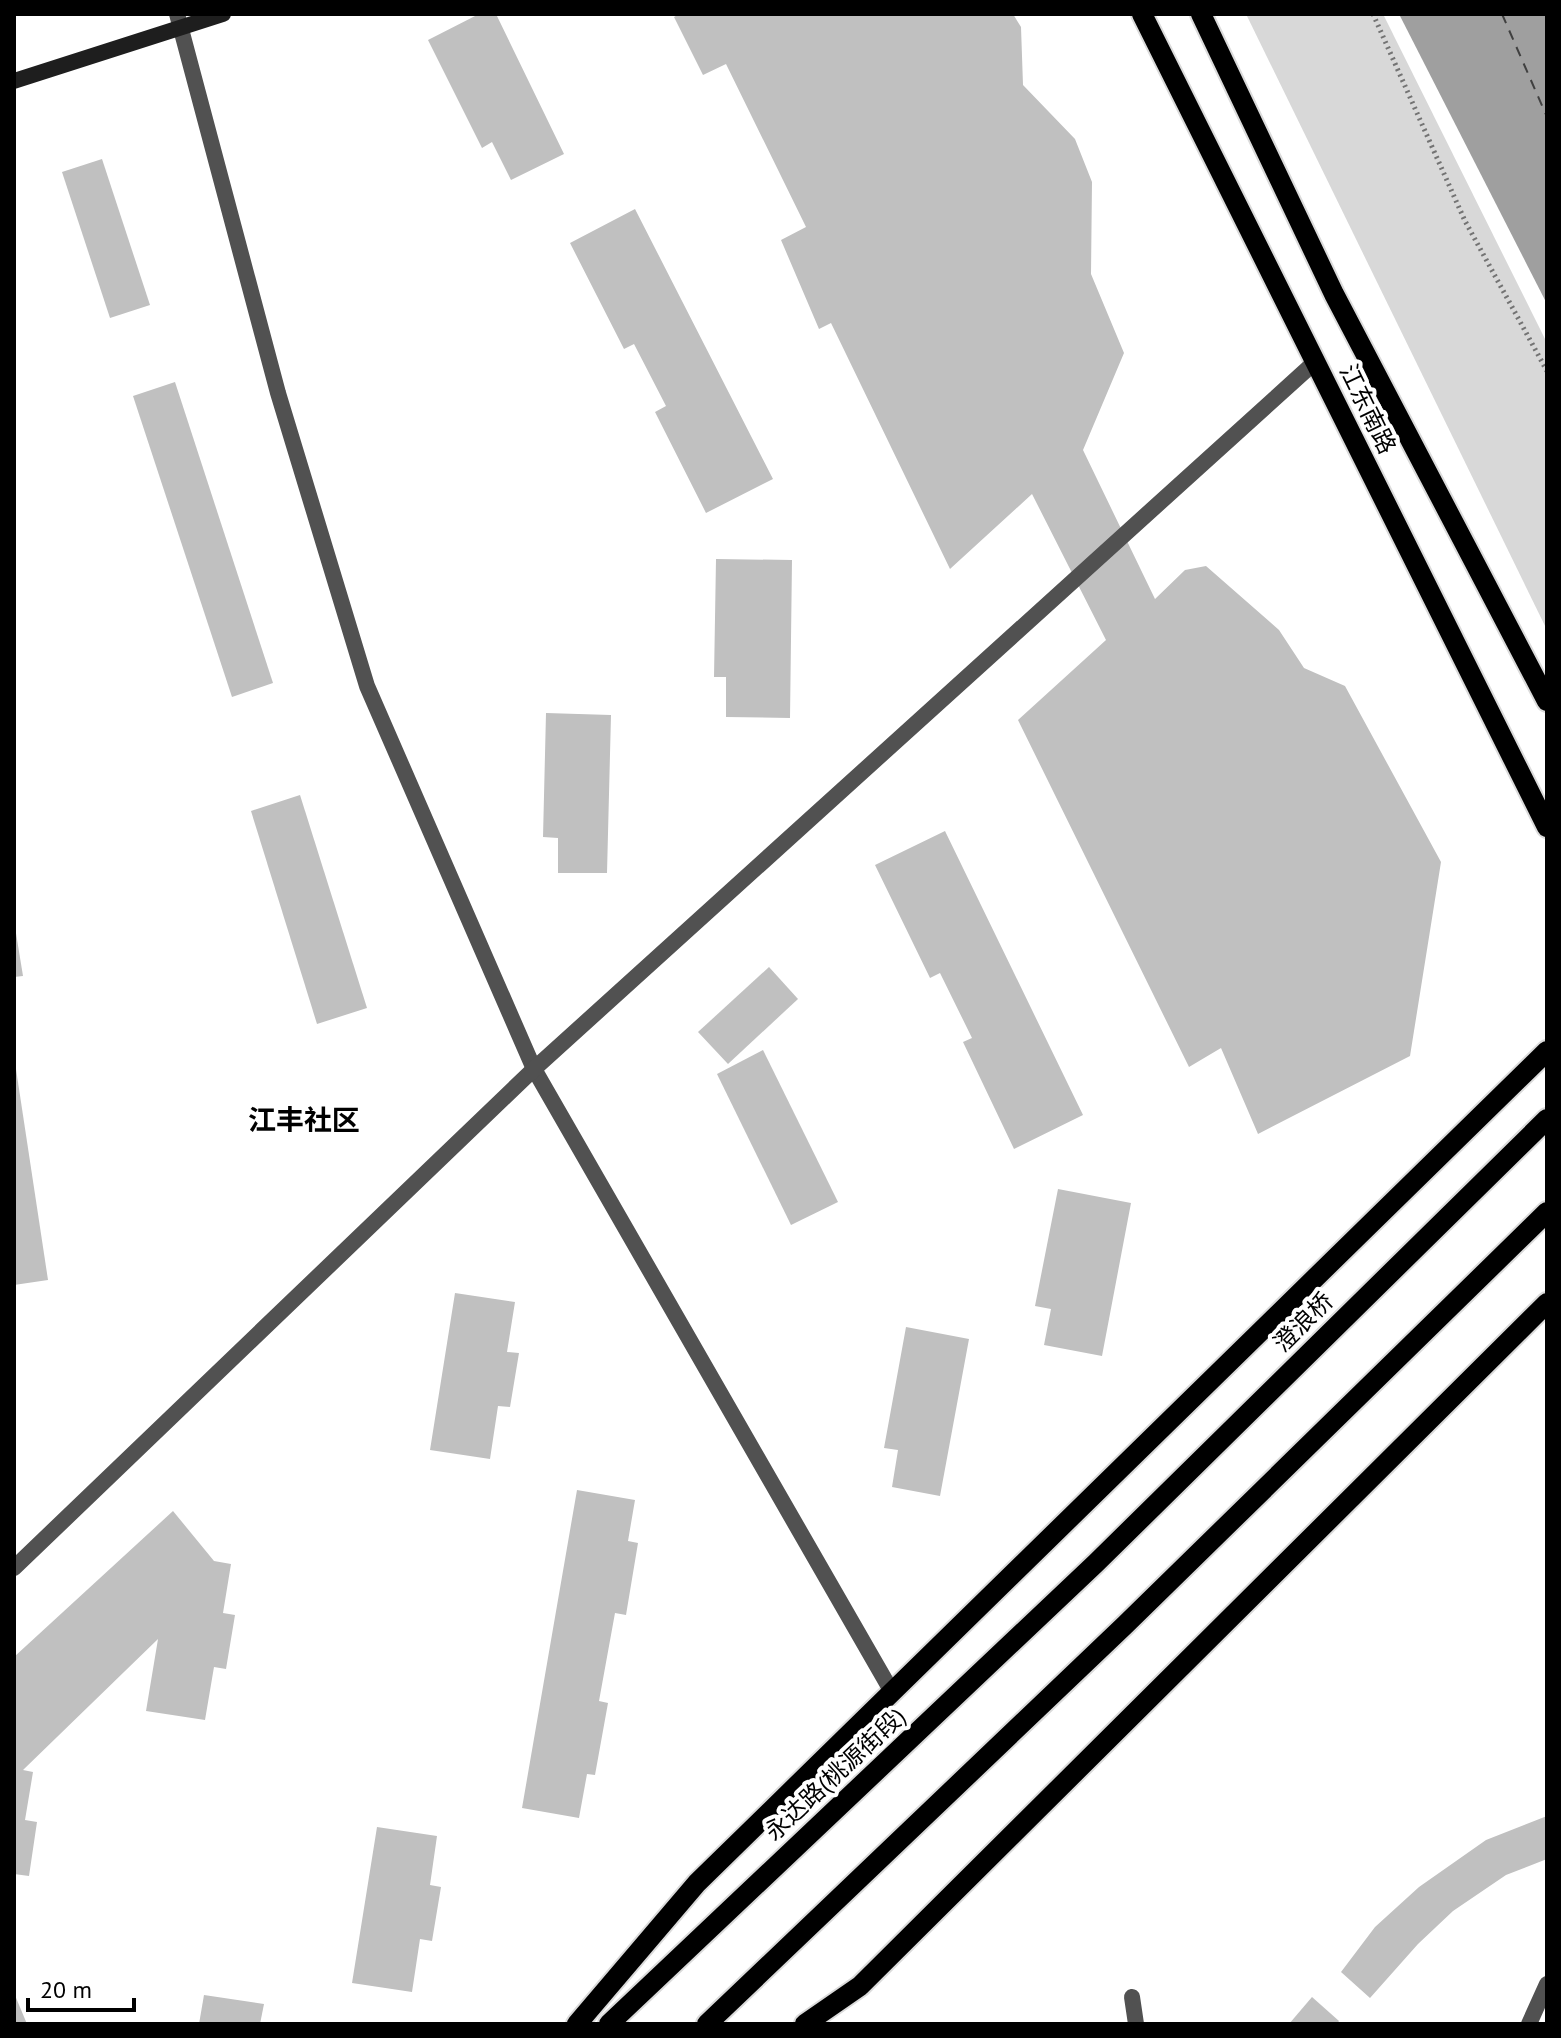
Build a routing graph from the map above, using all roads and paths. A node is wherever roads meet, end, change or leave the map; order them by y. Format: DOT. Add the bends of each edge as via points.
graph roads {
  1 [pos="223,14"];
  2 [pos="1142,14"];
  3 [pos="1201,14"];
  4 [pos="1373,14"];
  5 [pos="179,21"];
  6 [pos="14,81"];
  7 [pos="1315,362"];
  8 [pos="1547,371"];
  9 [pos="1547,701"];
  10 [pos="1547,827"];
  11 [pos="1547,1051"];
  12 [pos="534,1069"];
  13 [pos="1547,1119"];
  14 [pos="1547,1212"];
  15 [pos="1547,1303"];
  16 [pos="1096,1563"];
  17 [pos="14,1568"];
  18 [pos="892,1692"];
  19 [pos="1547,1984"];
  20 [pos="1132,1997"];
  21 [pos="577,2024"];
  22 [pos="609,2024"];
  23 [pos="707,2024"];
  24 [pos="805,2024"];
  25 [pos="1136,2024"];
  26 [pos="1529,2024"];
  1 -- 5 [label="street"];
  2 -- 7 [label="main road, 江东南路"];
  3 -- 9 [label="main road, 江东南路" via="1334,294"];
  4 -- 8 [label="path" via="1465,221"];
  5 -- 6 [label="street"];
  5 -- 12 [label="street" via="278,393 367,686"];
  7 -- 10 [label="main road, 江东南路"];
  7 -- 12 [label="street"];
  11 -- 18 [label="main road"];
  12 -- 17 [label="street"];
  12 -- 18 [label="street"];
  13 -- 16 [label="main road, 澄浪桥"];
  14 -- 23 [label="main road"];
  15 -- 24 [label="main road" via="860,1986"];
  16 -- 22 [label="main road, 永达路(桃源街段)"];
  18 -- 21 [label="main road" via="697,1883"];
  19 -- 26 [label="street"];
  20 -- 25 [label="street"];
}
